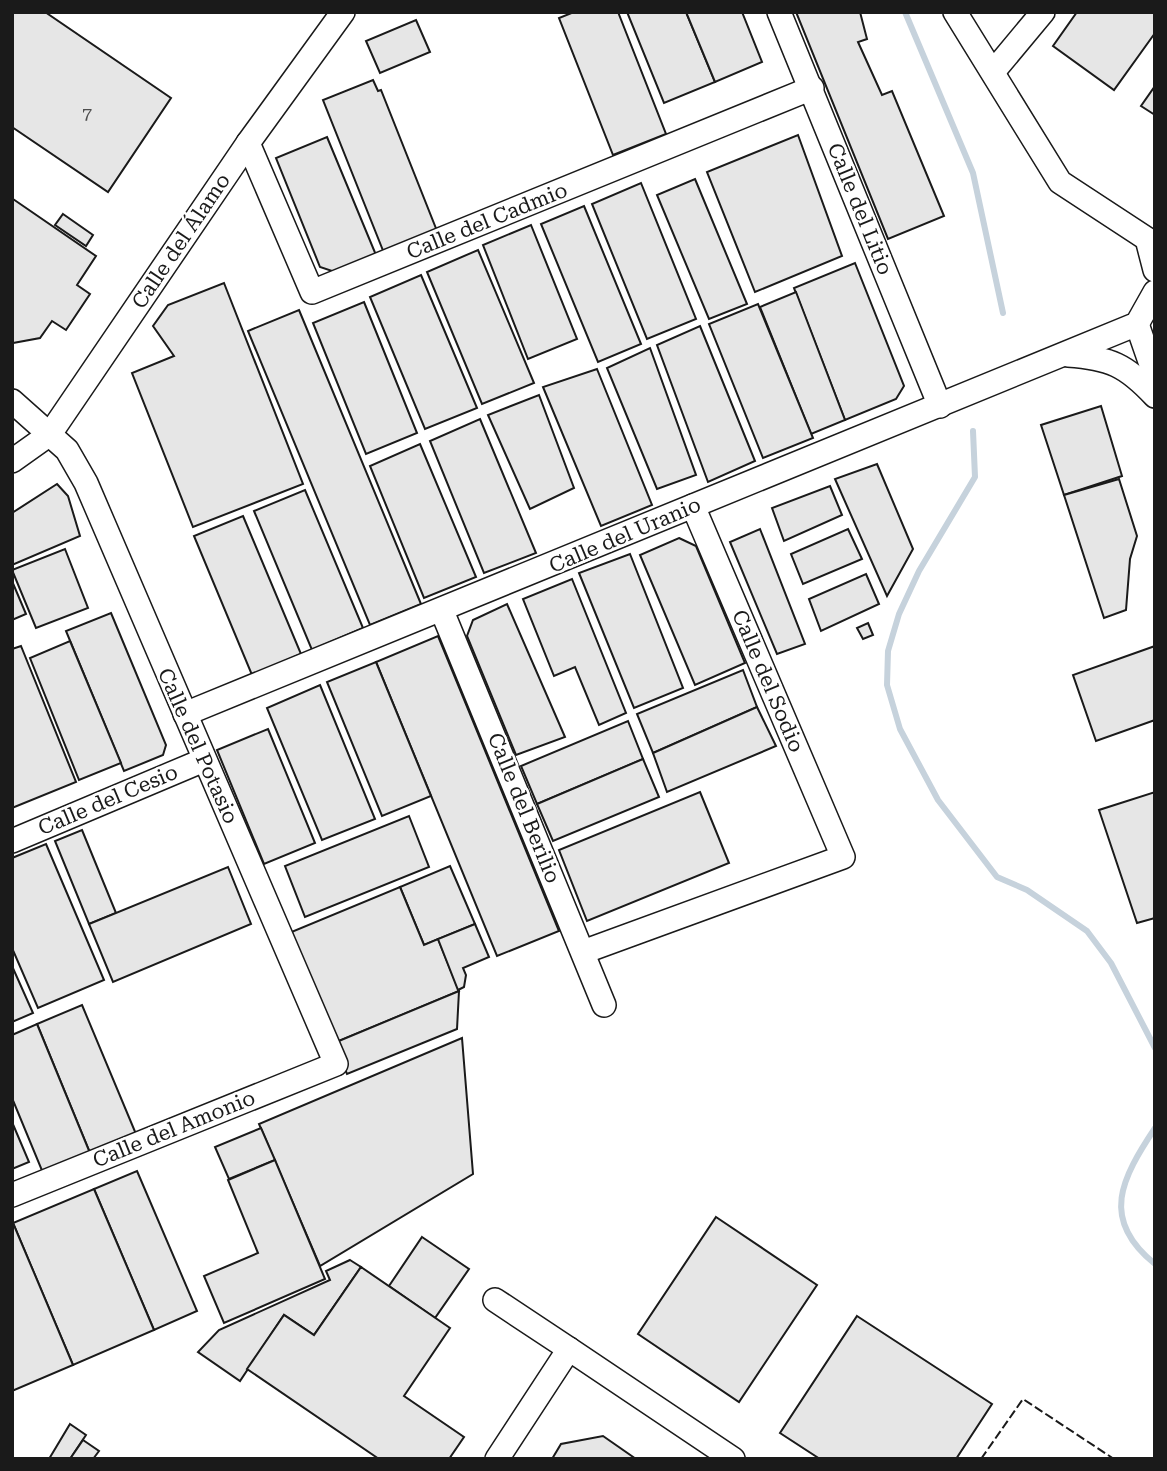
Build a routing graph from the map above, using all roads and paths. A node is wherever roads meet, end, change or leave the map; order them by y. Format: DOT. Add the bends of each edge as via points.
graph roads {
  1 [pos="343,12"];
  2 [pos="779,12"];
  3 [pos="955,12"];
  4 [pos="1042,12"];
  5 [pos="993,72"];
  6 [pos="812,88"];
  7 [pos="248,143"];
  8 [pos="1155,270"];
  9 [pos="1155,292"];
  10 [pos="1137,324"];
  11 [pos="1065,355"];
  12 [pos="1155,376"];
  13 [pos="1155,396"];
  14 [pos="12,401"];
  15 [pos="940,406"];
  16 [pos="50,434"];
  17 [pos="12,461"];
  18 [pos="693,506"];
  19 [pos="442,611"];
  20 [pos="185,714"];
  21 [pos="204,760"];
  22 [pos="12,841"];
  23 [pos="583,952"];
  24 [pos="604,1005"];
  25 [pos="336,1064"];
  26 [pos="12,1195"];
  27 [pos="495,1300"];
  28 [pos="569,1349"];
  29 [pos="497,1459"];
  30 [pos="733,1459"];
  1 -- 7 [label="street, Calle del Álamo"];
  2 -- 6 [label="street, Calle del Litio"];
  3 -- 5 [label="street"];
  4 -- 5 [label="street"];
  5 -- 8 [label="street" via="1060,181 1147,239"];
  6 -- 7 [label="street, Calle del Cadmio" via="312,292"];
  6 -- 15 [label="street, Calle del Litio"];
  7 -- 16 [label="street, Calle del Álamo"];
  9 -- 10 [label="street"];
  10 -- 11 [label="street, Calle del Uranio"];
  10 -- 12 [label="street"];
  11 -- 13 [label="street" via="1098,357 1123,366"];
  11 -- 15 [label="street, Calle del Uranio"];
  14 -- 16 [label="street, Calle del Potasio"];
  15 -- 18 [label="street, Calle del Uranio"];
  16 -- 17 [label="street, Calle del Álamo"];
  16 -- 20 [label="street, Calle del Potasio" via="67,450 86,483"];
  18 -- 19 [label="street, Calle del Uranio"];
  18 -- 23 [label="street, Calle del Sodio" via="843,857"];
  19 -- 20 [label="street, Calle del Uranio"];
  19 -- 23 [label="street, Calle del Berilio"];
  20 -- 21 [label="street, Calle del Potasio"];
  21 -- 22 [label="street, Calle del Cesio"];
  21 -- 25 [label="street, Calle del Potasio"];
  23 -- 24 [label="street, Calle del Berilio"];
  25 -- 26 [label="street, Calle del Amonio"];
  27 -- 28 [label="street"];
  28 -- 29 [label="street"];
  28 -- 30 [label="street"];
}
